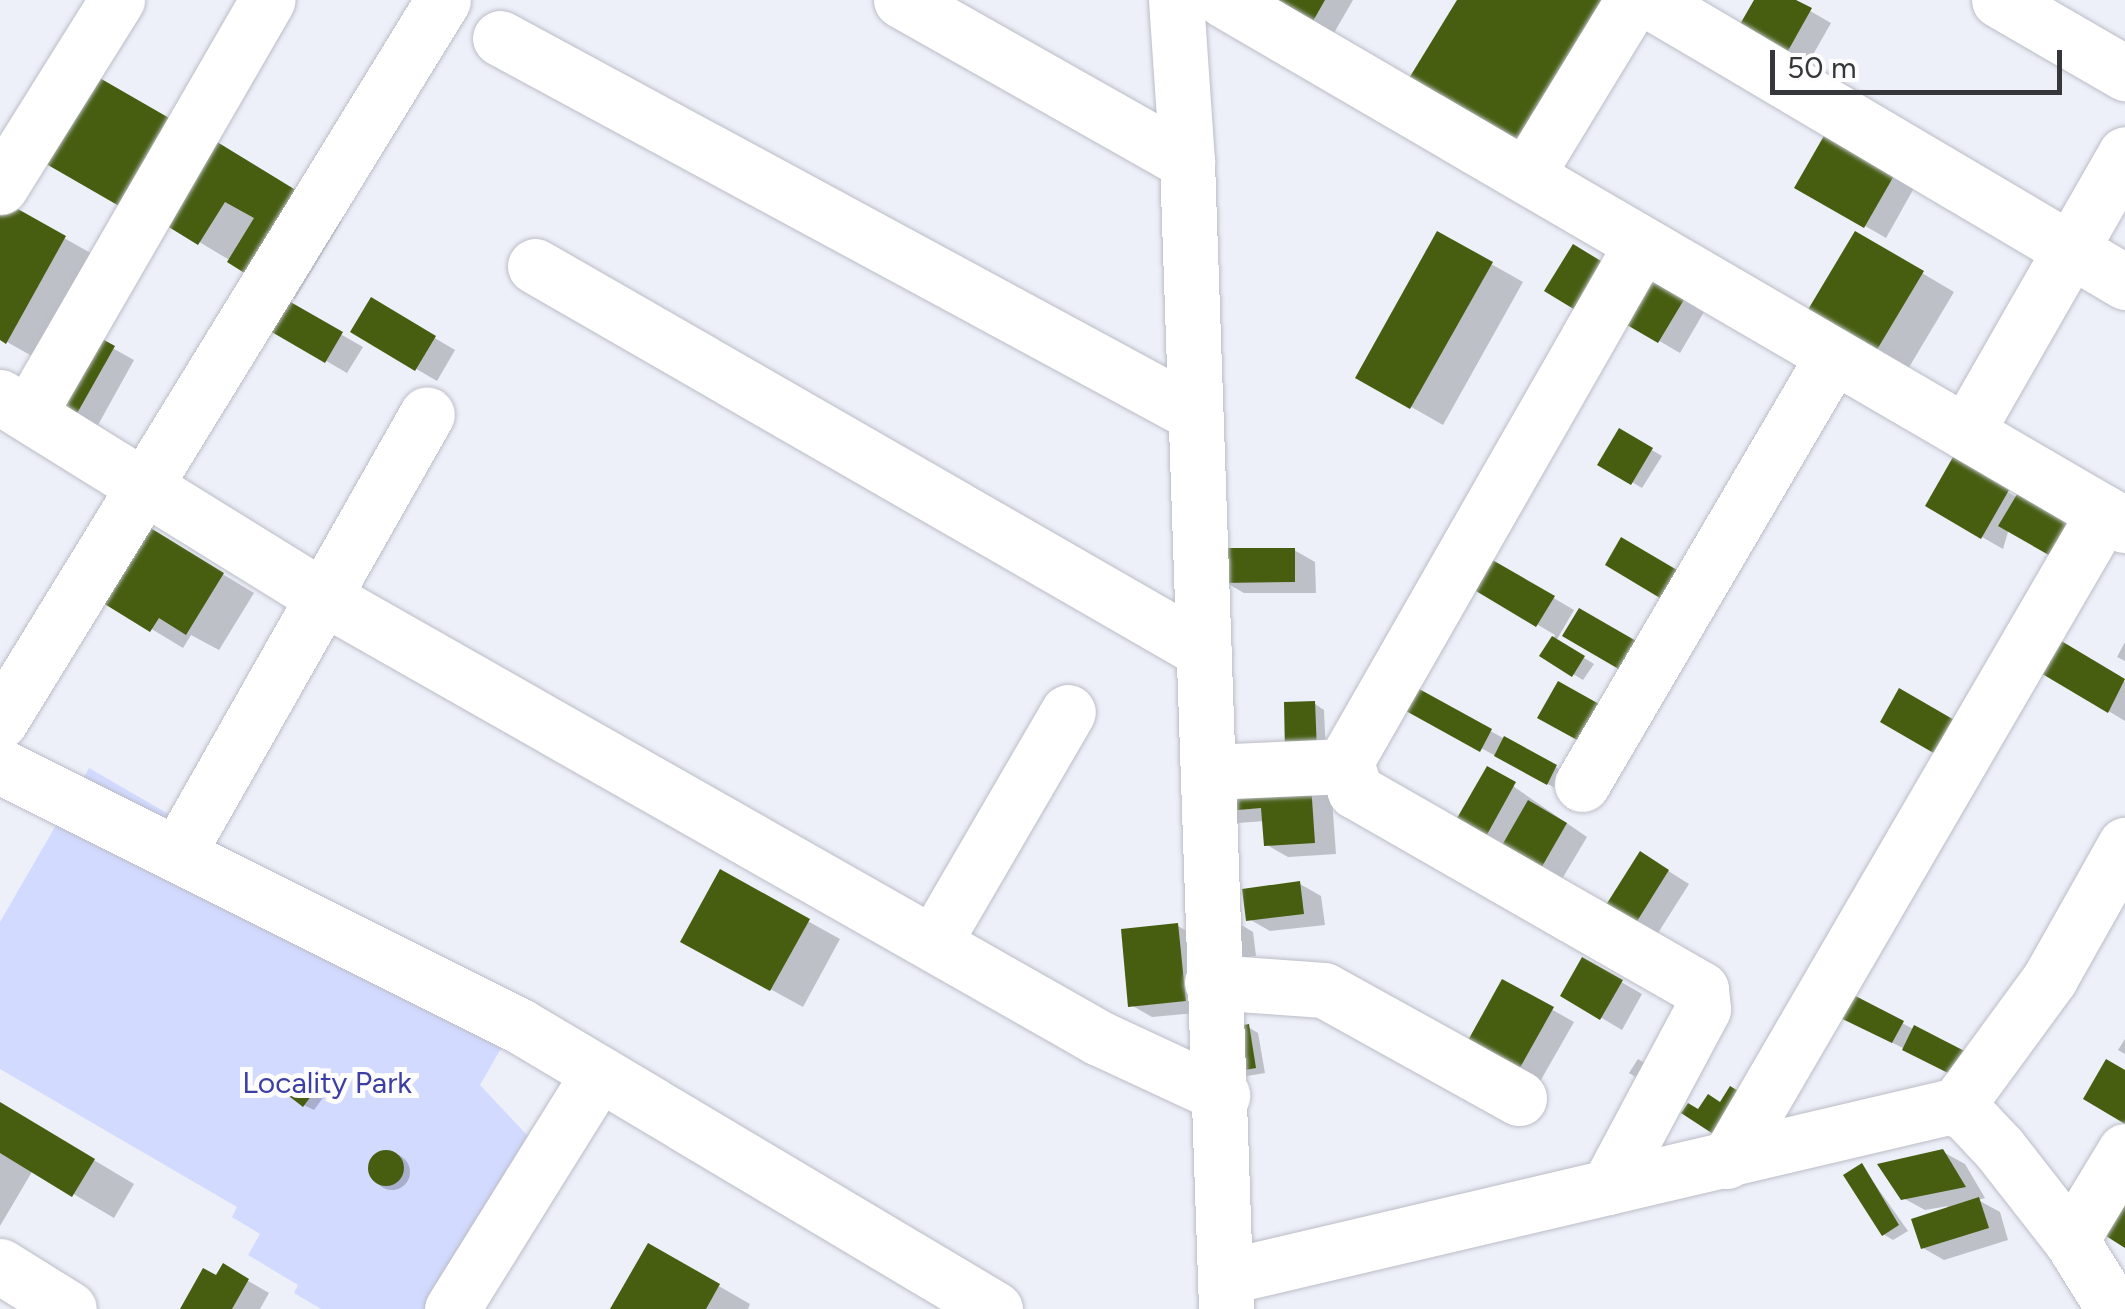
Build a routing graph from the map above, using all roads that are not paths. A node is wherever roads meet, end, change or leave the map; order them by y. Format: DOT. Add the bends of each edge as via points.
graph roads {
  1 [pos="117,0"];
  2 [pos="267,0"];
  3 [pos="443,0"];
  4 [pos="900,0"];
  5 [pos="1176,0"];
  6 [pos="1224,0"];
  7 [pos="1634,0"];
  8 [pos="1648,0"];
  9 [pos="1999,0"];
  10 [pos="500,38"];
  11 [pos="2125,73"];
  12 [pos="2125,154"];
  13 [pos="1187,162"];
  14 [pos="1527,174"];
  15 [pos="0,187"];
  16 [pos="1640,247"];
  17 [pos="2071,253"];
  18 [pos="535,266"];
  19 [pos="2125,282"];
  20 [pos="1831,359"];
  21 [pos="14,405"];
  22 [pos="427,414"];
  23 [pos="1195,414"];
  24 [pos="1966,432"];
  25 [pos="147,488"];
  26 [pos="2115,519"];
  27 [pos="323,597"];
  28 [pos="1204,651"];
  29 [pos="1068,712"];
  30 [pos="0,721"];
  31 [pos="0,766"];
  32 [pos="1346,766"];
  33 [pos="1210,772"];
  34 [pos="1582,784"];
  35 [pos="2125,845"];
  36 [pos="179,851"];
  37 [pos="934,942"];
  38 [pos="1212,982"];
  39 [pos="599,1073"];
  40 [pos="1222,1094"];
  41 [pos="1519,1098"];
  42 [pos="1956,1108"];
  43 [pos="2125,1151"];
  44 [pos="1727,1161"];
  45 [pos="1608,1188"];
  46 [pos="2072,1240"];
  47 [pos="0,1266"];
  48 [pos="1226,1293"];
  49 [pos="69,1309"];
  50 [pos="452,1309"];
  51 [pos="995,1309"];
  52 [pos="2114,1309"];
  1 -- 15 [label="street"];
  2 -- 21 [label="street"];
  3 -- 25 [label="street"];
  4 -- 13 [label="street"];
  5 -- 13 [label="street"];
  6 -- 14 [label="street"];
  7 -- 14 [label="street"];
  8 -- 17 [label="street"];
  9 -- 11 [label="street"];
  10 -- 23 [label="street"];
  12 -- 17 [label="street"];
  13 -- 23 [label="street"];
  14 -- 16 [label="street"];
  16 -- 20 [label="street"];
  16 -- 32 [label="street"];
  17 -- 19 [label="street"];
  17 -- 24 [label="street"];
  18 -- 28 [label="street"];
  20 -- 24 [label="street"];
  20 -- 34 [label="street"];
  21 -- 25 [label="street"];
  22 -- 27 [label="street"];
  23 -- 28 [label="street"];
  24 -- 26 [label="street"];
  25 -- 27 [label="street"];
  25 -- 30 [label="street"];
  26 -- 44 [label="street"];
  27 -- 36 [label="street"];
  27 -- 37 [label="street"];
  28 -- 33 [label="street"];
  29 -- 37 [label="street"];
  31 -- 36 [label="street"];
  32 -- 33 [label="street"];
  32 -- 45 [label="street" via="1355,790 1701,990 1703,1009"];
  33 -- 38 [label="street"];
  35 -- 42 [label="street" via="2050,978"];
  36 -- 39 [label="street" via="459,993"];
  37 -- 40 [label="street" via="1099,1038"];
  38 -- 40 [label="street"];
  38 -- 41 [label="street" via="1324,990"];
  39 -- 50 [label="street"];
  39 -- 51 [label="street"];
  40 -- 48 [label="street"];
  42 -- 44 [label="street" via="1936,1107"];
  42 -- 46 [label="street" via="1980,1126"];
  43 -- 46 [label="street"];
  44 -- 45 [label="street"];
  45 -- 48 [label="street"];
  46 -- 52 [label="street"];
  47 -- 49 [label="street"];
}
